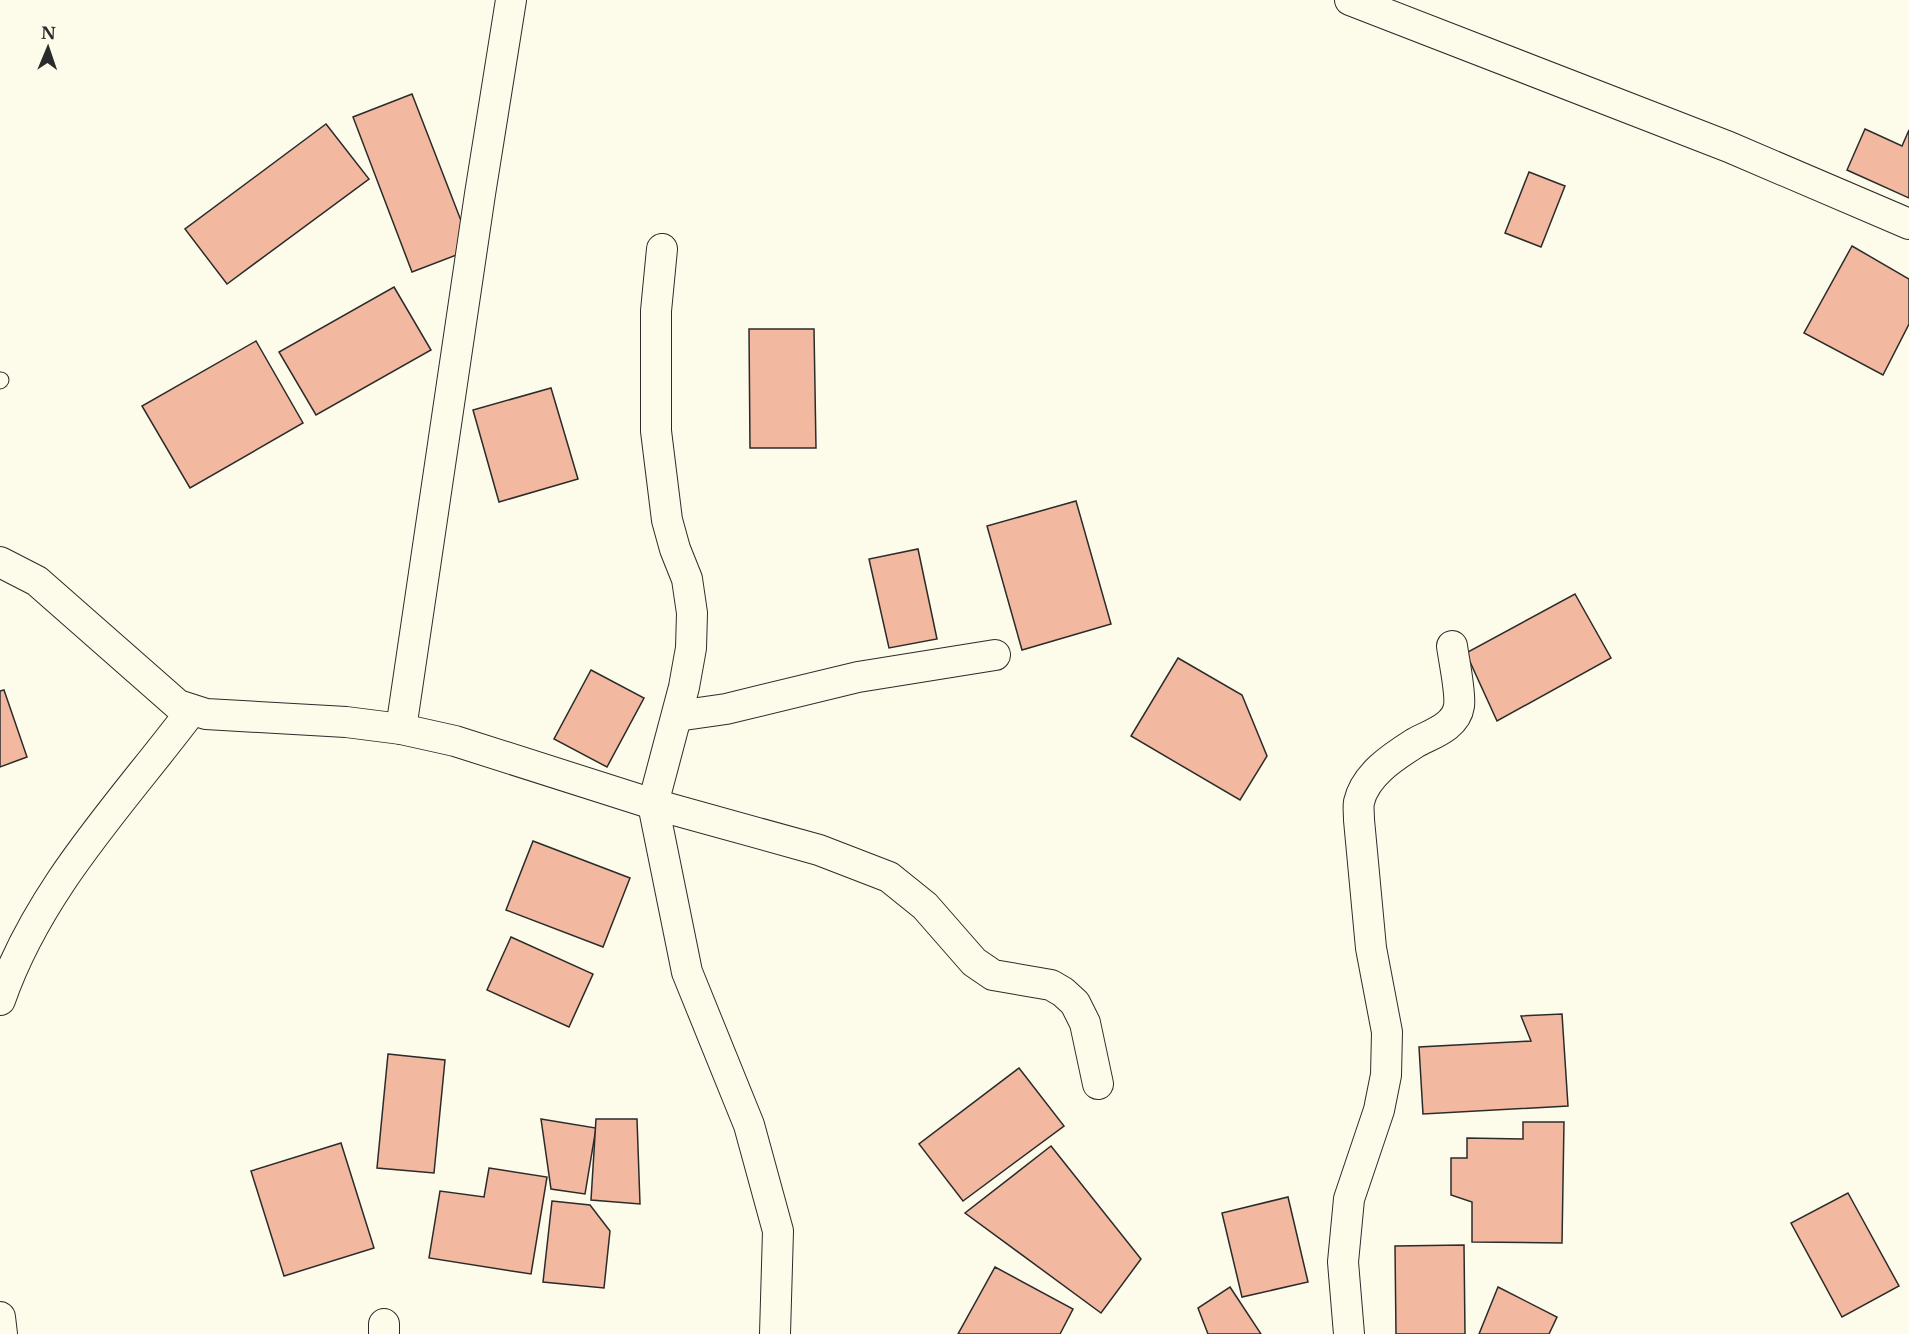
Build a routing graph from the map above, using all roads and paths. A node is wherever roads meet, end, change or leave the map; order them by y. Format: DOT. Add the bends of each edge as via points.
graph roads {
  1 [pos="511,0"];
  2 [pos="1350,0"];
  3 [pos="1909,224"];
  4 [pos="662,249"];
  5 [pos="0,562"];
  6 [pos="1452,646"];
  7 [pos="995,655"];
  8 [pos="192,710"];
  9 [pos="677,716"];
  10 [pos="401,729"];
  11 [pos="653,804"];
  12 [pos="0,1000"];
  13 [pos="1098,1084"];
  14 [pos="0,1317"];
  15 [pos="2,1334"];
  16 [pos="775,1334"];
  17 [pos="1349,1334"];
  1 -- 10 [label="street"];
  2 -- 3 [label="street" via="1729,147"];
  4 -- 9 [label="street" via="656,311 656,431 667,520 687,579 692,613 691,648"];
  5 -- 8 [label="street" via="36,581 178,705"];
  6 -- 17 [label="street" via="1459,706 1454,719 1377,771 1359,802 1371,948 1387,1032 1386,1075 1379,1110 1349,1199 1343,1262"];
  7 -- 9 [label="street" via="858,677 726,709"];
  8 -- 10 [label="street"];
  8 -- 12 [label="street" via="75,858 11,968"];
  9 -- 11 [label="street"];
  10 -- 11 [label="street" via="455,741"];
  11 -- 13 [label="street" via="819,850 889,877 926,906 984,969 993,975 1051,986 1076,1003 1086,1023"];
  11 -- 16 [label="street" via="687,972 749,1125 778,1232"];
  14 -- 15 [label="street"];
}
